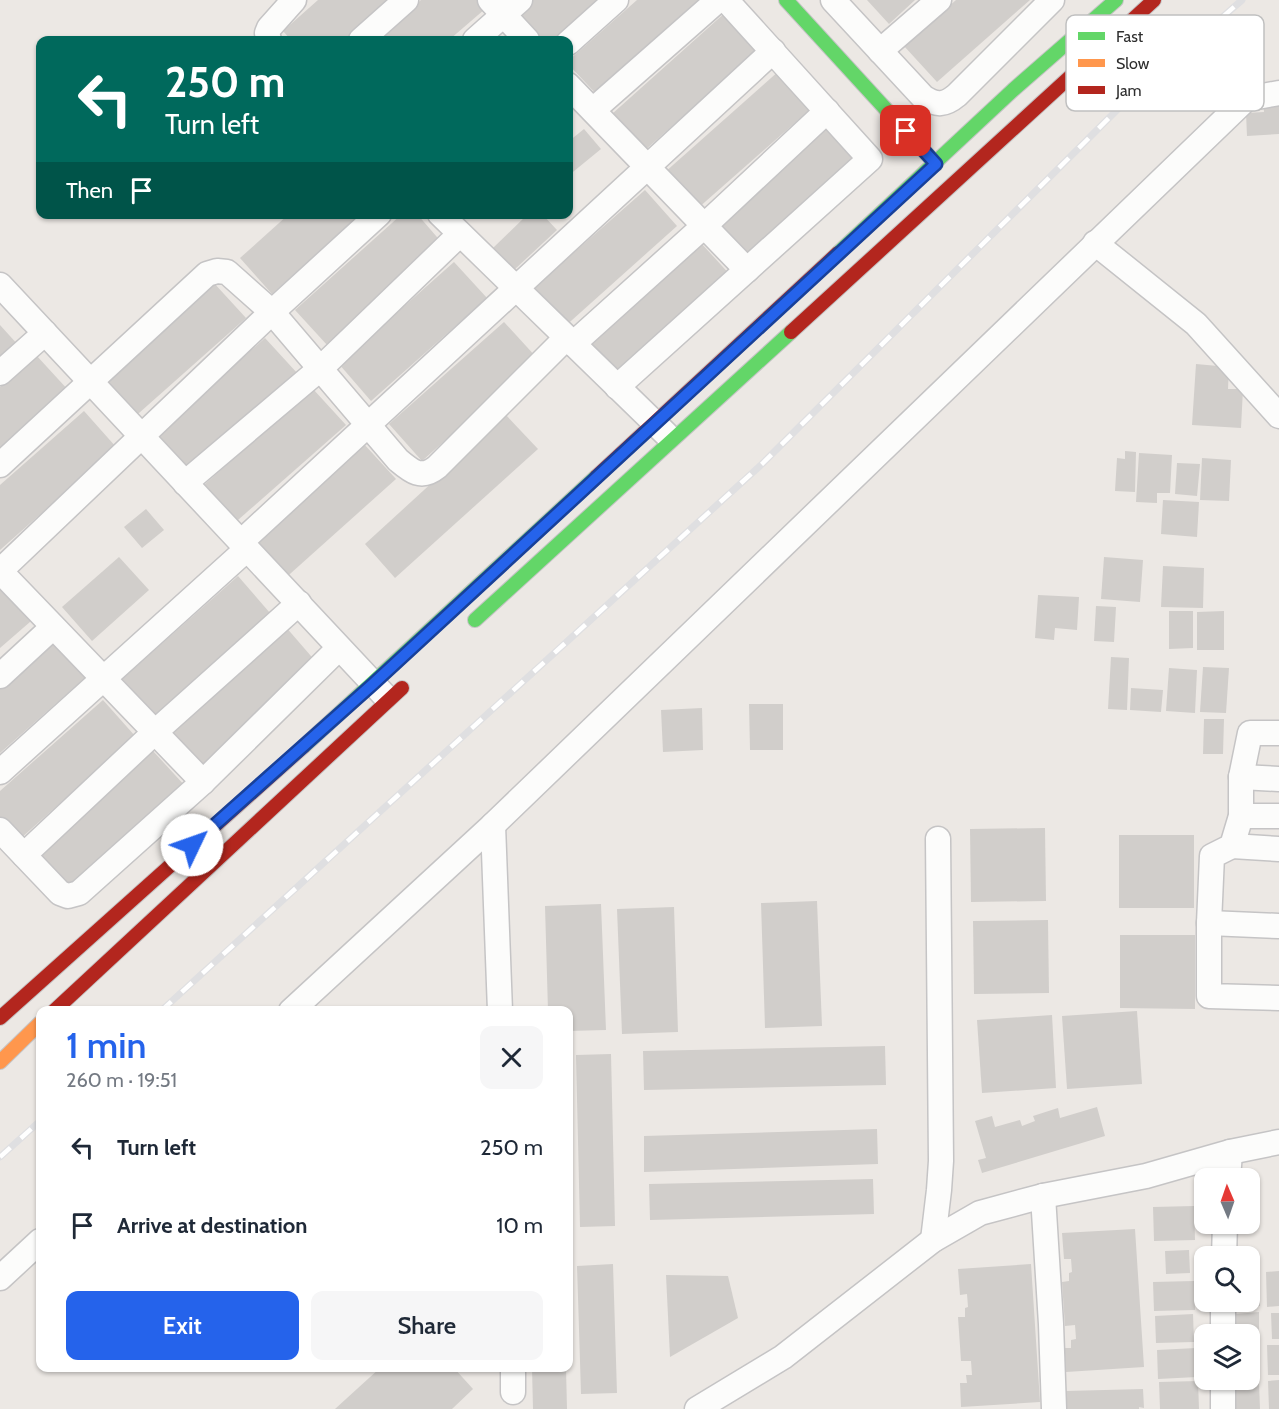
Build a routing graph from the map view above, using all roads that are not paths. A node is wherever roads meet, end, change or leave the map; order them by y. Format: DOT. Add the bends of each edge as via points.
graph roads {
  1 [pos="294,0"];
  2 [pos="406,0"];
  3 [pos="616,0"];
  4 [pos="718,0"];
  5 [pos="726,0"];
  6 [pos="786,0"];
  7 [pos="832,0"];
  8 [pos="939,0"];
  9 [pos="1052,0"];
  10 [pos="1116,0"];
  11 [pos="1154,0"];
  12 [pos="504,5"];
  13 [pos="1099,15"];
  14 [pos="1138,15"];
  15 [pos="268,36"];
  16 [pos="366,36"];
  17 [pos="479,36"];
  18 [pos="524,36"];
  19 [pos="573,39"];
  20 [pos="1066,44"];
  21 [pos="773,51"];
  22 [pos="880,51"];
  23 [pos="1066,80"];
  24 [pos="573,90"];
  25 [pos="1279,93"];
  26 [pos="1264,96"];
  27 [pos="592,110"];
  28 [pos="827,111"];
  29 [pos="1233,111"];
  30 [pos="936,164"];
  31 [pos="647,167"];
  32 [pos="374,219"];
  33 [pos="445,219"];
  34 [pos="704,226"];
  35 [pos="460,234"];
  36 [pos="1095,243"];
  37 [pos="747,270"];
  38 [pos="0,285"];
  39 [pos="516,289"];
  40 [pos="272,312"];
  41 [pos="45,333"];
  42 [pos="570,341"];
  43 [pos="321,368"];
  44 [pos="0,373"];
  45 [pos="89,383"];
  46 [pos="617,387"];
  47 [pos="1279,416"];
  48 [pos="655,423"];
  49 [pos="367,424"];
  50 [pos="142,436"];
  51 [pos="673,440"];
  52 [pos="0,465"];
  53 [pos="185,483"];
  54 [pos="244,545"];
  55 [pos="0,571"];
  56 [pos="298,603"];
  57 [pos="53,627"];
  58 [pos="467,628"];
  59 [pos="339,648"];
  60 [pos="0,676"];
  61 [pos="415,676"];
  62 [pos="103,678"];
  63 [pos="381,692"];
  64 [pos="155,732"];
  65 [pos="1279,733"];
  66 [pos="0,772"];
  67 [pos="1241,777"];
  68 [pos="1279,779"];
  69 [pos="203,782"];
  70 [pos="1240,816"];
  71 [pos="1279,816"];
  72 [pos="493,825"];
  73 [pos="0,830"];
  74 [pos="938,839"];
  75 [pos="1232,846"];
  76 [pos="1279,849"];
  77 [pos="24,855"];
  78 [pos="1209,923"];
  79 [pos="1279,926"];
  80 [pos="1279,998"];
  81 [pos="59,1006"];
  82 [pos="296,1006"];
  83 [pos="500,1006"];
  84 [pos="0,1018"];
  85 [pos="36,1027"];
  86 [pos="0,1062"];
  87 [pos="1279,1142"];
  88 [pos="1230,1152"];
  89 [pos="1229,1168"];
  90 [pos="1043,1196"];
  91 [pos="933,1240"];
  92 [pos="36,1245"];
  93 [pos="0,1278"];
  94 [pos="513,1372"];
  95 [pos="1223,1390"];
  96 [pos="513,1392"];
  97 [pos="697,1409"];
  98 [pos="1054,1409"];
  99 [pos="1223,1409"];
  1 -- 15 [label="street" via="269,28"];
  2 -- 16 [label="street"];
  3 -- 19 [label="street"];
  4 -- 27 [label="street"];
  5 -- 21 [label="street"];
  6 -- 30 [label="street"];
  7 -- 22 [label="street"];
  8 -- 22 [label="street"];
  9 -- 22 [label="street" via="947,103 934,104 923,97"];
  10 -- 13 [label="street"];
  11 -- 14 [label="street"];
  12 -- 17 [label="street"];
  12 -- 18 [label="street"];
  20 -- 30 [label="street"];
  21 -- 28 [label="street"];
  21 -- 31 [label="street"];
  23 -- 51 [label="street"];
  24 -- 27 [label="street"];
  25 -- 26 [label="street"];
  27 -- 31 [label="street"];
  28 -- 34 [label="street"];
  28 -- 37 [label="street" via="870,159"];
  29 -- 36 [label="street"];
  30 -- 48 [label="street"];
  31 -- 34 [label="street"];
  31 -- 39 [label="street"];
  32 -- 40 [label="street"];
  33 -- 35 [label="street"];
  34 -- 37 [label="street"];
  34 -- 42 [label="street"];
  35 -- 39 [label="street"];
  35 -- 43 [label="street"];
  36 -- 47 [label="street" via="1196,324"];
  36 -- 72 [label="street"];
  37 -- 46 [label="street"];
  38 -- 41 [label="street"];
  39 -- 42 [label="street"];
  39 -- 49 [label="street"];
  40 -- 43 [label="street"];
  40 -- 45 [label="street" via="227,272 207,274"];
  40 -- 50 [label="street"];
  41 -- 44 [label="street"];
  41 -- 45 [label="street"];
  42 -- 46 [label="street"];
  42 -- 49 [label="street" via="430,473 406,467"];
  43 -- 49 [label="street"];
  43 -- 53 [label="street"];
  45 -- 50 [label="street"];
  45 -- 52 [label="street"];
  46 -- 48 [label="street"];
  48 -- 51 [label="street"];
  48 -- 63 [label="street"];
  49 -- 54 [label="street"];
  50 -- 53 [label="street"];
  50 -- 55 [label="street"];
  51 -- 58 [label="street"];
  53 -- 54 [label="street"];
  54 -- 56 [label="street"];
  54 -- 62 [label="street"];
  55 -- 57 [label="street"];
  56 -- 59 [label="street"];
  56 -- 64 [label="street"];
  57 -- 60 [label="street"];
  57 -- 62 [label="street"];
  59 -- 63 [label="street"];
  59 -- 69 [label="street"];
  61 -- 63 [label="street"];
  62 -- 64 [label="street"];
  62 -- 66 [label="street"];
  63 -- 81 [label="street"];
  63 -- 84 [label="street"];
  64 -- 69 [label="street"];
  64 -- 77 [label="street"];
  65 -- 67 [label="street" via="1250,733"];
  67 -- 68 [label="street"];
  67 -- 70 [label="street"];
  69 -- 77 [label="street" via="74,896 60,893"];
  70 -- 71 [label="street"];
  70 -- 75 [label="street"];
  72 -- 82 [label="street"];
  72 -- 83 [label="street"];
  73 -- 77 [label="street"];
  74 -- 91 [label="street" via="940,1161"];
  75 -- 76 [label="street"];
  75 -- 78 [label="street" via="1212,856"];
  78 -- 79 [label="street"];
  78 -- 80 [label="street" via="1209,996"];
  85 -- 86 [label="street"];
  87 -- 88 [label="street"];
  88 -- 89 [label="street"];
  88 -- 90 [label="street" via="1146,1176"];
  90 -- 91 [label="street" via="980,1213"];
  90 -- 98 [label="street"];
  91 -- 97 [label="street" via="802,1343"];
  92 -- 93 [label="street"];
  94 -- 96 [label="street"];
  95 -- 99 [label="street"];
}
